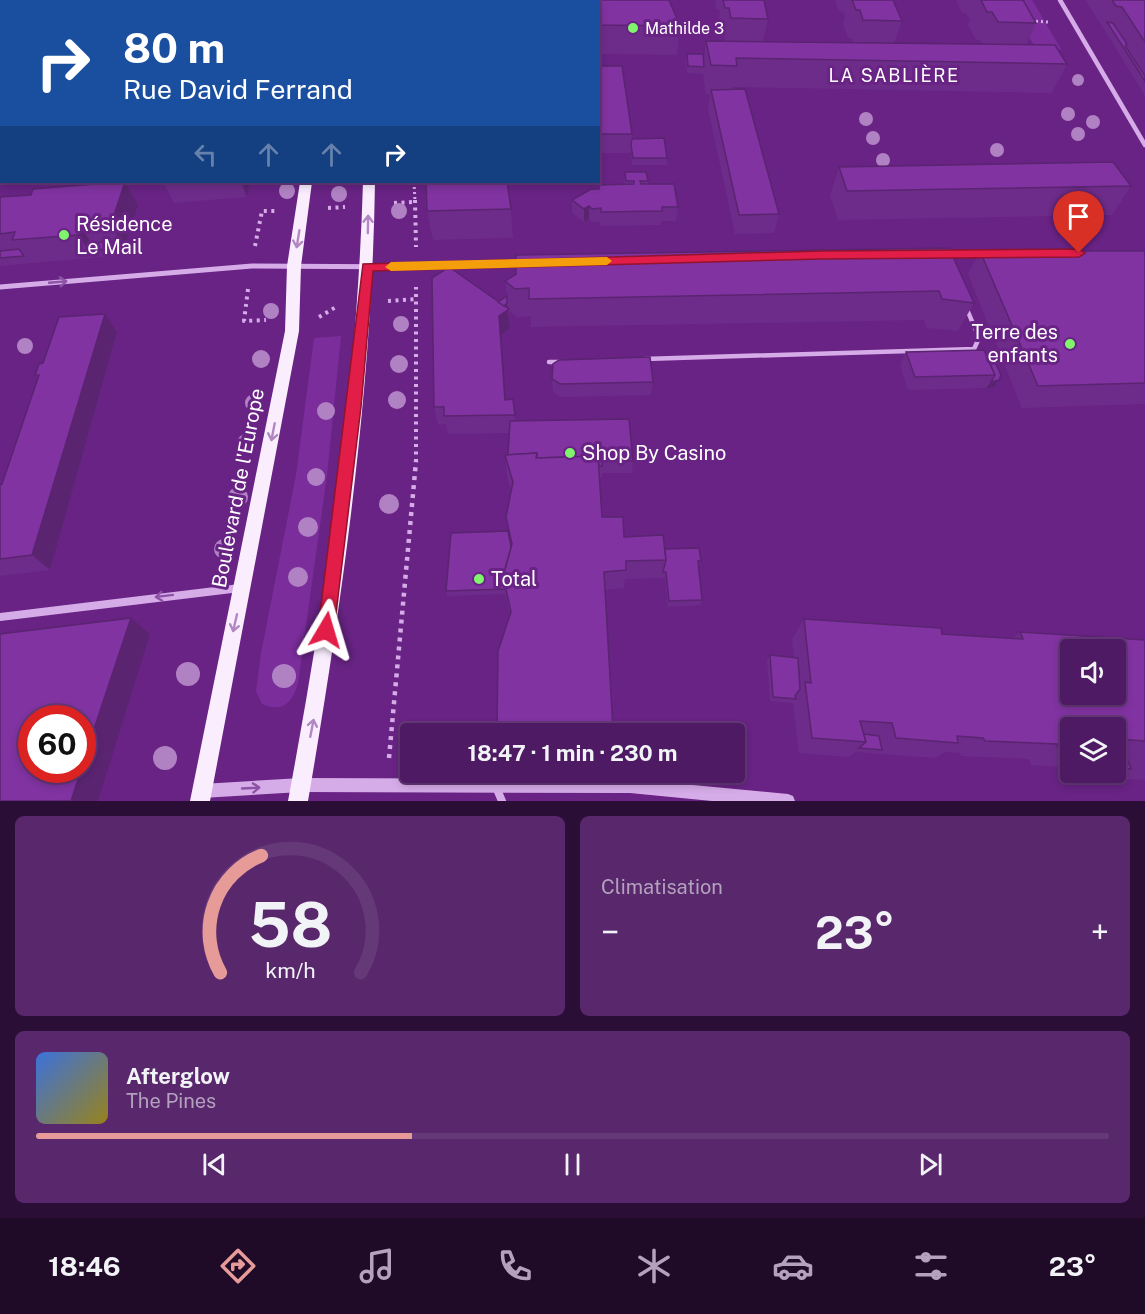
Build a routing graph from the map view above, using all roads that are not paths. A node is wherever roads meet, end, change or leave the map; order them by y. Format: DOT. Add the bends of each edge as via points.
graph roads {
  1 [pos="1060,0"];
  2 [pos="1145,145"];
  3 [pos="306,183"];
  4 [pos="369,183"];
  5 [pos="935,254"];
  6 [pos="946,254"];
  7 [pos="993,254"];
  8 [pos="526,263"];
  9 [pos="950,264"];
  10 [pos="294,266"];
  11 [pos="368,267"];
  12 [pos="0,287"];
  13 [pos="966,306"];
  14 [pos="643,359"];
  15 [pos="549,362"];
  16 [pos="572,362"];
  17 [pos="243,587"];
  18 [pos="0,617"];
  19 [pos="495,784"];
  20 [pos="299,793"];
  21 [pos="201,796"];
  22 [pos="502,801"];
  23 [pos="788,801"];
  1 -- 2 [label="street"];
  3 -- 10 [label="main road, Boulevard de l'Europe, one-way"];
  11 -- 4 [label="main road, one-way"];
  5 -- 6 [label="street"];
  6 -- 7 [label="street"];
  6 -- 9 [label="lane"];
  8 -- 11 [label="street"];
  10 -- 11 [label="street"];
  12 -- 10 [label="street, one-way"];
  10 -- 17 [label="main road, Boulevard de l'Europe, one-way" via="294,318"];
  20 -- 11 [label="main road, one-way" via="320,674"];
  13 -- 14 [label="lane" via="979,338 974,349"];
  15 -- 16 [label="lane"];
  17 -- 18 [label="street, one-way"];
  17 -- 21 [label="main road, Boulevard de l'Europe, one-way"];
  19 -- 20 [label="street"];
  19 -- 22 [label="street"];
  19 -- 23 [label="street" via="630,786"];
  21 -- 20 [label="street, one-way"];
}
